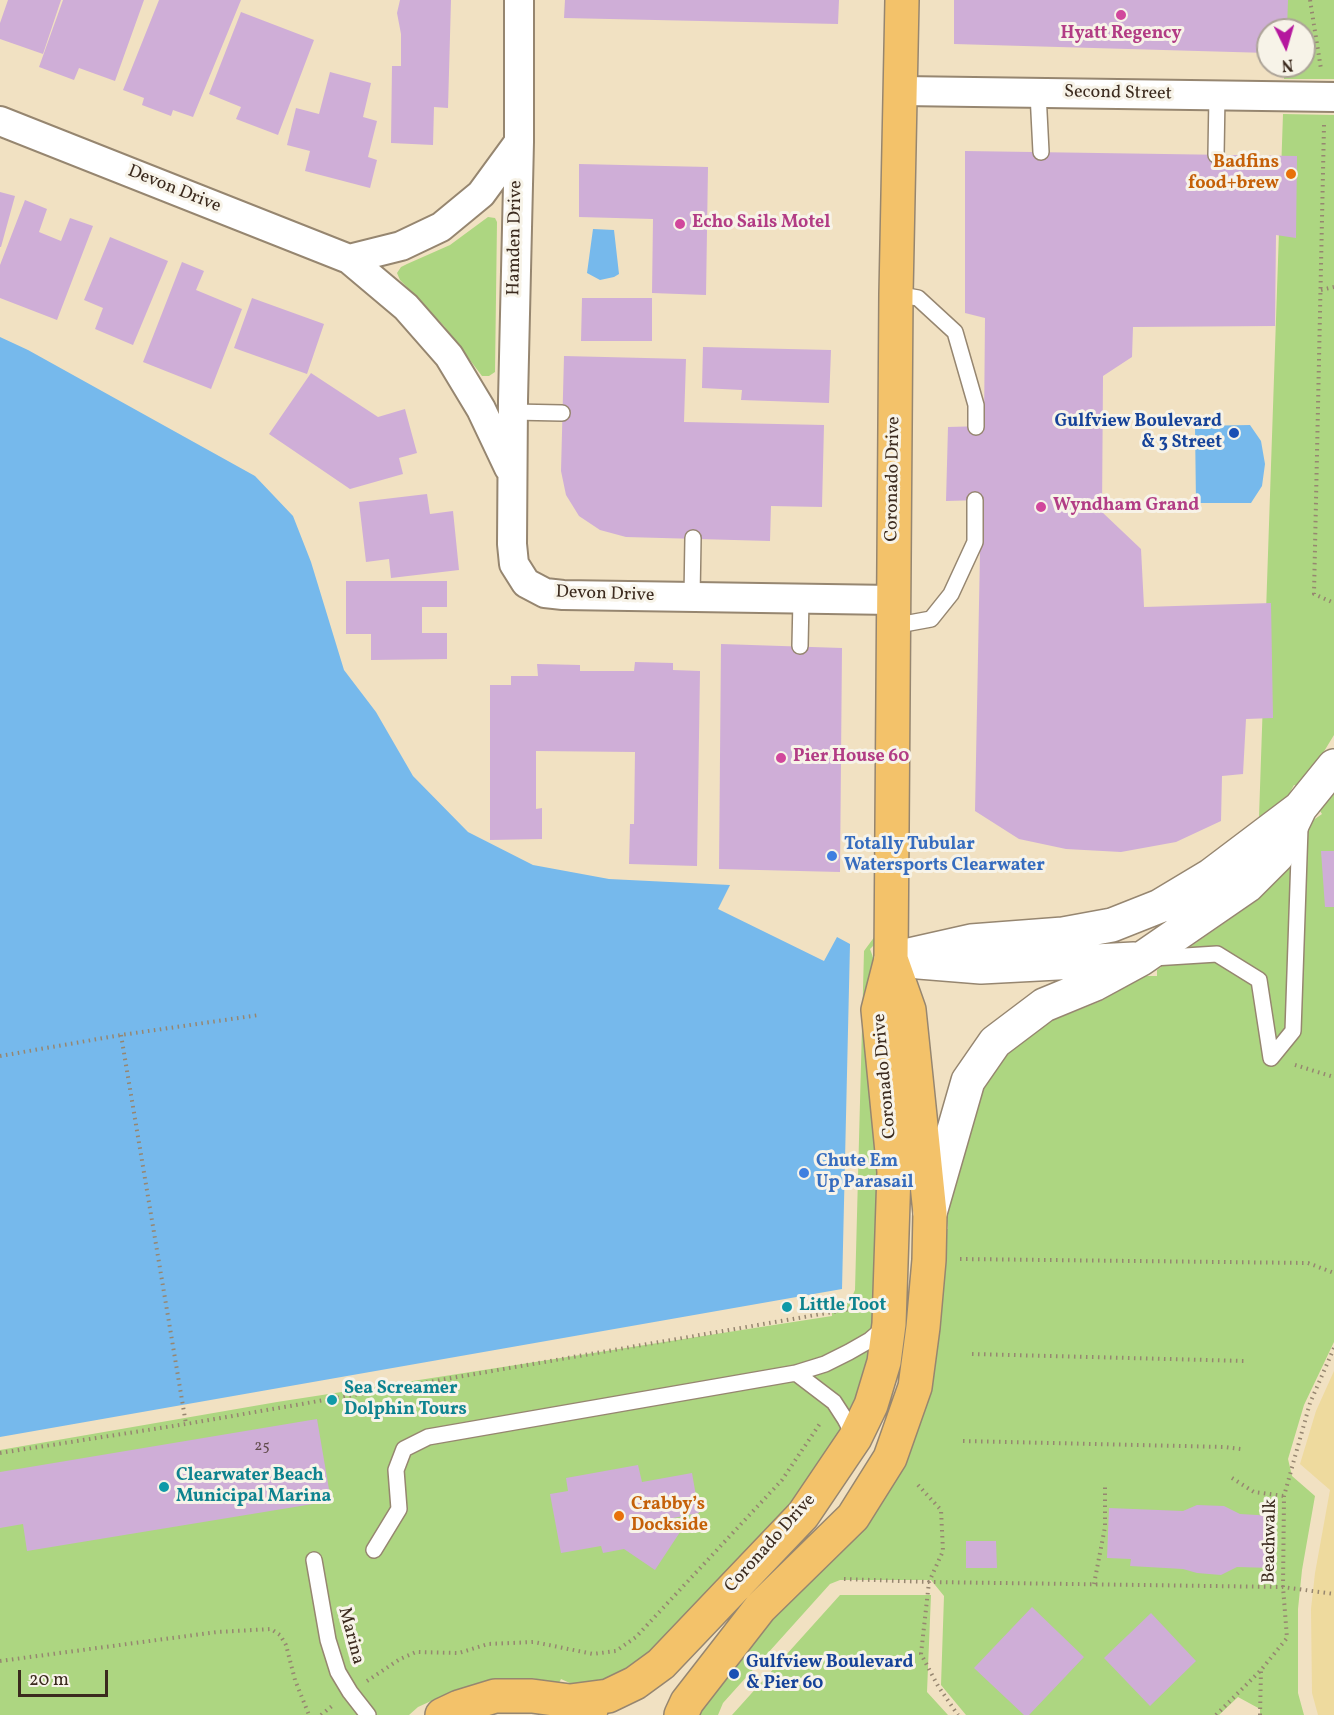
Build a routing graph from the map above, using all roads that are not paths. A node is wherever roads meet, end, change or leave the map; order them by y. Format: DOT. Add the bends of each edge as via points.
graph roads {
  1 [pos="519,0"];
  2 [pos="902,0"];
  3 [pos="902,91"];
  4 [pos="1038,93"];
  5 [pos="1217,95"];
  6 [pos="1329,97"];
  7 [pos="0,121"];
  8 [pos="519,142"];
  9 [pos="1041,152"];
  10 [pos="1216,155"];
  11 [pos="349,259"];
  12 [pos="896,294"];
  13 [pos="513,412"];
  14 [pos="562,413"];
  15 [pos="976,427"];
  16 [pos="512,475"];
  17 [pos="975,500"];
  18 [pos="693,538"];
  19 [pos="692,597"];
  20 [pos="801,599"];
  21 [pos="893,613"];
  22 [pos="800,646"];
  23 [pos="1334,766"];
  24 [pos="1300,808"];
  25 [pos="891,959"];
  26 [pos="1141,959"];
  27 [pos="930,1214"];
  28 [pos="889,1324"];
  29 [pos="796,1373"];
  30 [pos="855,1438"];
  31 [pos="374,1550"];
  32 [pos="314,1560"];
  33 [pos="570,1701"];
  34 [pos="368,1715"];
  35 [pos="442,1715"];
  36 [pos="601,1715"];
  37 [pos="681,1715"];
  1 -- 8 [label="street, Hamden Drive"];
  2 -- 3 [label="main road, Coronado Drive"];
  3 -- 4 [label="street, Second Street"];
  3 -- 12 [label="main road, Coronado Drive"];
  4 -- 5 [label="street, Second Street"];
  4 -- 9 [label="lane"];
  5 -- 6 [label="street, Second Street"];
  5 -- 10 [label="lane"];
  7 -- 11 [label="street, Devon Drive"];
  8 -- 11 [label="street" via="482,194 441,226 401,246"];
  8 -- 13 [label="street, Hamden Drive"];
  11 -- 16 [label="street, Devon Drive" via="406,306 449,356 481,409"];
  12 -- 15 [label="lane" via="918,298 955,332 976,405"];
  12 -- 21 [label="main road, Coronado Drive"];
  13 -- 14 [label="lane"];
  13 -- 16 [label="street, Hamden Drive"];
  16 -- 19 [label="street, Devon Drive" via="514,564 526,583 544,593 563,595"];
  17 -- 21 [label="lane" via="975,542 951,594 931,619"];
  18 -- 19 [label="lane"];
  19 -- 20 [label="street, Devon Drive"];
  20 -- 21 [label="street, Devon Drive"];
  20 -- 22 [label="lane"];
  21 -- 25 [label="main road, Coronado Drive"];
  23 -- 24 [label="street"];
  24 -- 25 [label="street" via="1210,876 1160,906 1112,925 1063,934 971,941"];
  24 -- 26 [label="street" via="1277,856 1247,886"];
  24 -- 26 [label="lane" via="1293,1031 1271,1058 1259,980 1217,954"];
  25 -- 26 [label="street" via="981,967"];
  25 -- 27 [label="main road, Coronado Drive" via="909,1010"];
  25 -- 28 [label="main road, Coronado Drive" via="878,1010 894,1172"];
  26 -- 27 [label="street" via="1044,1005 995,1042 968,1081"];
  27 -- 37 [label="main road, Coronado Drive" via="915,1387 890,1458 853,1517 760,1608"];
  28 -- 29 [label="lane" via="870,1341"];
  28 -- 30 [label="main road, Coronado Drive" via="881,1373"];
  29 -- 30 [label="lane" via="834,1402"];
  29 -- 31 [label="lane" via="428,1437 404,1449 396,1470 399,1509"];
  30 -- 33 [label="main road, Coronado Drive" via="802,1515 662,1664 608,1696"];
  32 -- 34 [label="lane, Marina" via="328,1640 338,1672"];
  33 -- 35 [label="main road" via="495,1696"];
  33 -- 36 [label="main road"];
}
